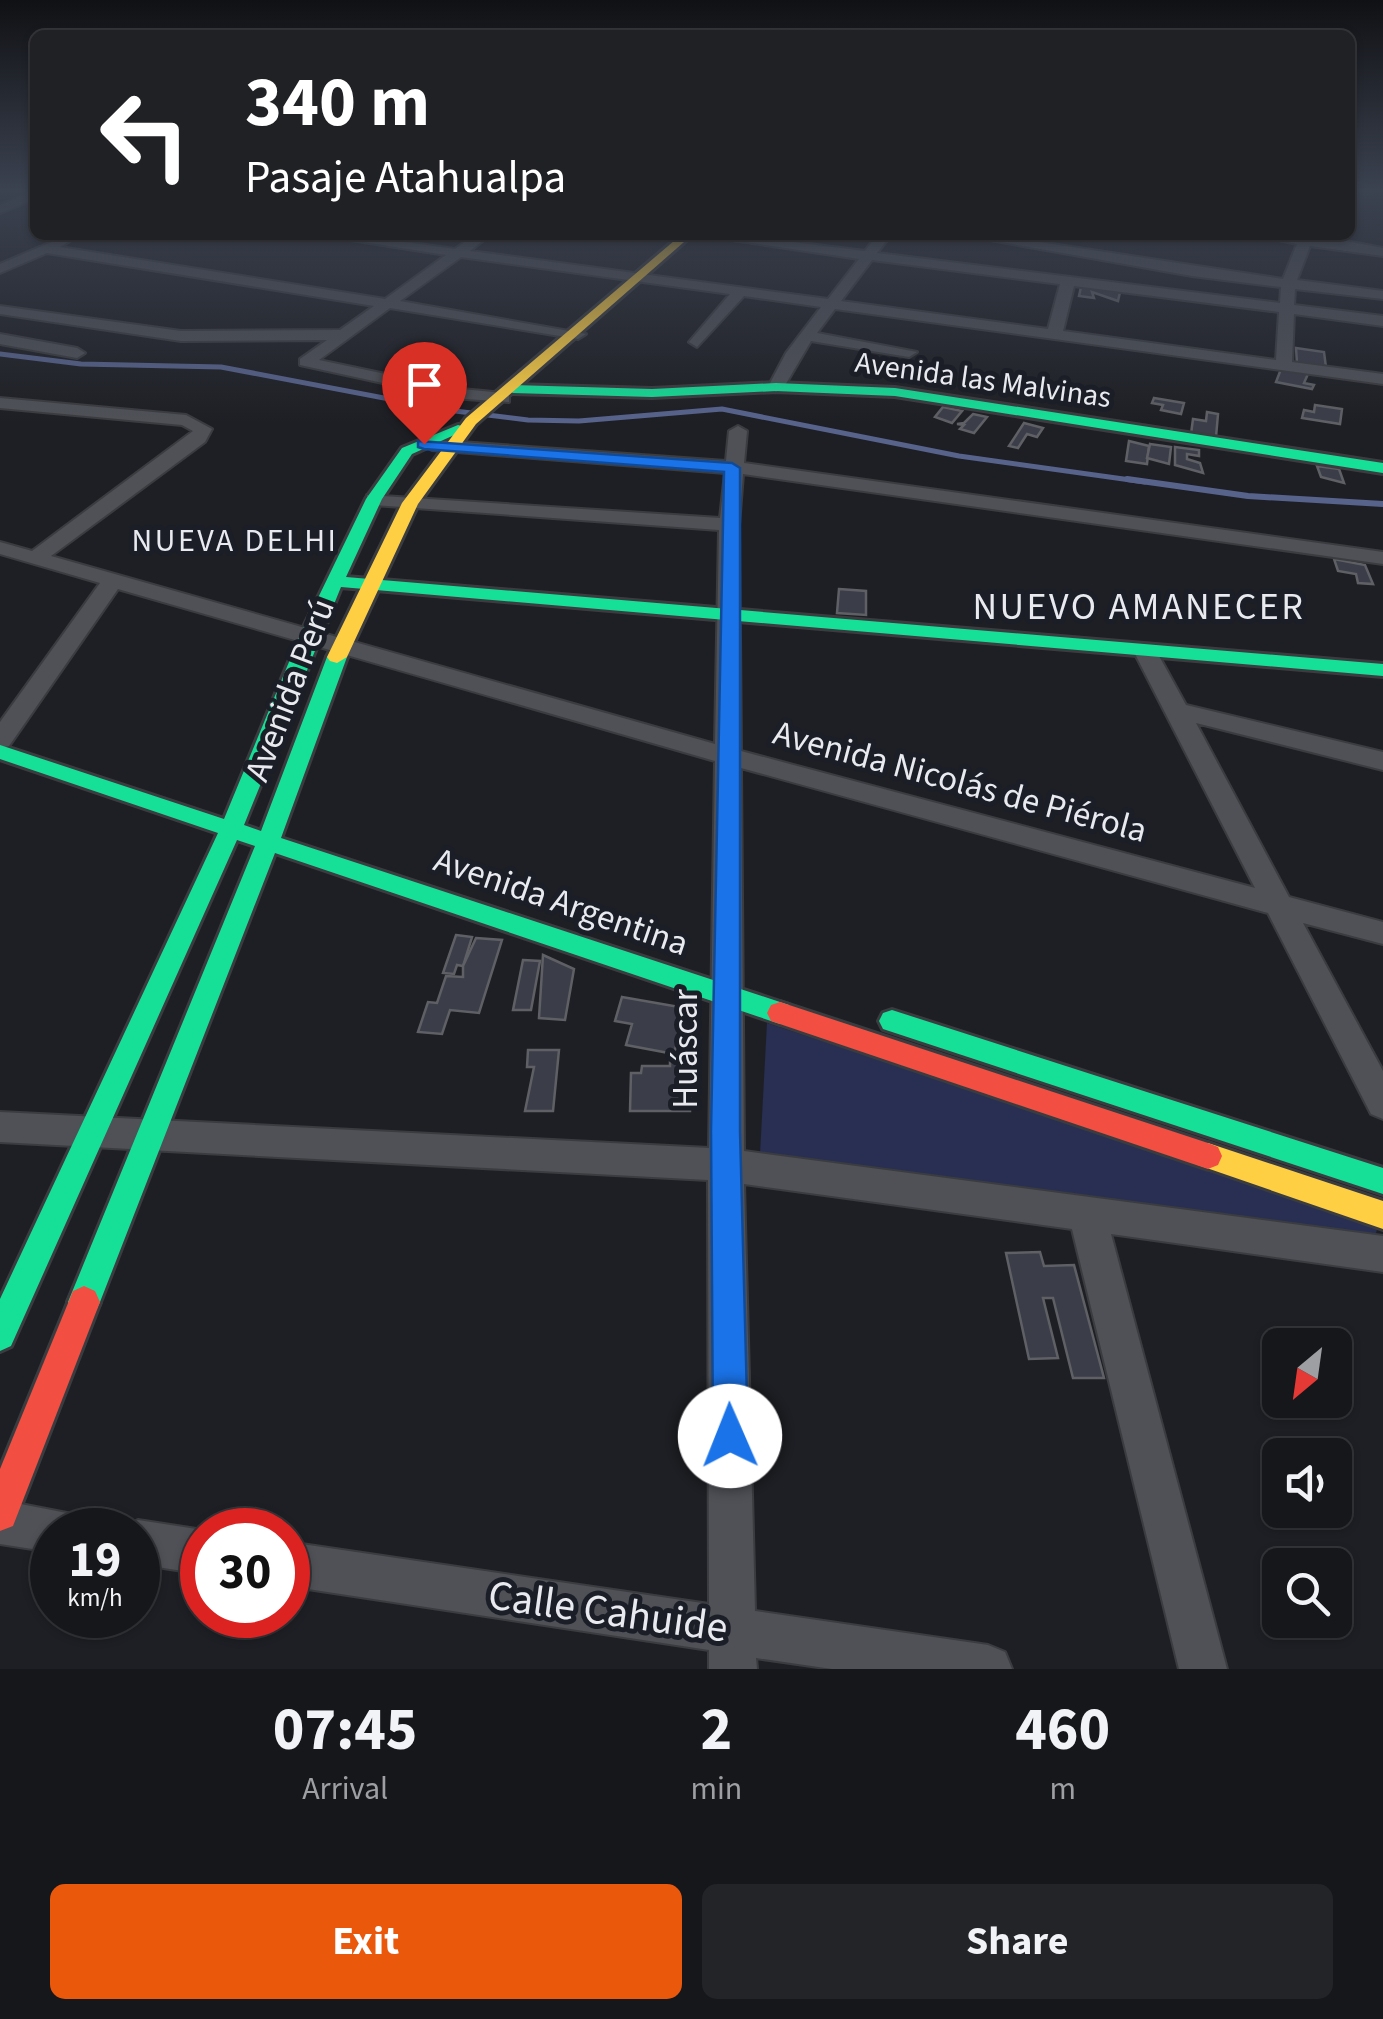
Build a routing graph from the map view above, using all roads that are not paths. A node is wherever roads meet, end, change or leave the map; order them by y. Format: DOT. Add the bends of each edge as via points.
graph roads {
  1 [pos="163,267"];
  2 [pos="438,267"];
  3 [pos="555,267"];
  4 [pos="652,267"];
  5 [pos="862,267"];
  6 [pos="960,267"];
  7 [pos="1161,267"];
  8 [pos="1189,267"];
  9 [pos="1294,267"];
  10 [pos="1192,272"];
  11 [pos="639,279"];
  12 [pos="1068,280"];
  13 [pos="1288,284"];
  14 [pos="740,292"];
  15 [pos="1383,295"];
  16 [pos="386,303"];
  17 [pos="833,304"];
  18 [pos="1285,308"];
  19 [pos="0,310"];
  20 [pos="1383,320"];
  21 [pos="578,334"];
  22 [pos="1054,334"];
  23 [pos="341,335"];
  24 [pos="808,336"];
  25 [pos="0,339"];
  26 [pos="697,342"];
  27 [pos="909,352"];
  28 [pos="77,353"];
  29 [pos="1284,365"];
  30 [pos="1383,378"];
  31 [pos="776,387"];
  32 [pos="504,396"];
  33 [pos="0,403"];
  34 [pos="469,424"];
  35 [pos="738,431"];
  36 [pos="424,444"];
  37 [pos="449,448"];
  38 [pos="732,468"];
  39 [pos="1383,468"];
  40 [pos="374,499"];
  41 [pos="410,503"];
  42 [pos="730,525"];
  43 [pos="0,548"];
  44 [pos="34,558"];
  45 [pos="1383,558"];
  46 [pos="113,580"];
  47 [pos="336,581"];
  48 [pos="370,584"];
  49 [pos="730,614"];
  50 [pos="310,634"];
  51 [pos="342,642"];
  52 [pos="1145,650"];
  53 [pos="1383,670"];
  54 [pos="1177,712"];
  55 [pos="9,732"];
  56 [pos="0,752"];
  57 [pos="730,757"];
  58 [pos="1383,761"];
  59 [pos="232,811"];
  60 [pos="287,820"];
  61 [pos="268,839"];
  62 [pos="1278,904"];
  63 [pos="1383,933"];
  64 [pos="727,974"];
  65 [pos="872,1015"];
  66 [pos="1383,1104"];
  67 [pos="0,1128"];
  68 [pos="90,1132"];
  69 [pos="150,1135"];
  70 [pos="726,1165"];
  71 [pos="1383,1181"];
  72 [pos="1383,1215"];
  73 [pos="1088,1218"];
  74 [pos="1383,1254"];
  75 [pos="0,1335"];
  76 [pos="0,1513"];
  77 [pos="0,1522"];
  78 [pos="30,1526"];
  79 [pos="310,1568"];
  80 [pos="734,1650"];
  81 [pos="988,1669"];
  82 [pos="1202,1669"];
  1 -- 16 [label="street"];
  2 -- 16 [label="street"];
  3 -- 11 [label="street"];
  4 -- 11 [label="street"];
  5 -- 17 [label="street"];
  6 -- 12 [label="street"];
  7 -- 10 [label="street"];
  8 -- 10 [label="street"];
  9 -- 13 [label="street"];
  10 -- 13 [label="street"];
  11 -- 14 [label="street"];
  11 -- 21 [label="street"];
  12 -- 18 [label="street"];
  12 -- 22 [label="street"];
  13 -- 15 [label="street"];
  13 -- 18 [label="street"];
  14 -- 17 [label="street"];
  14 -- 26 [label="street"];
  16 -- 21 [label="street"];
  16 -- 23 [label="street"];
  17 -- 22 [label="street"];
  17 -- 24 [label="street"];
  18 -- 20 [label="street"];
  18 -- 29 [label="street"];
  19 -- 23 [label="street" via="181,336"];
  21 -- 32 [label="street"];
  22 -- 29 [label="street"];
  23 -- 32 [label="street" via="306,362 452,393"];
  24 -- 27 [label="street"];
  24 -- 31 [label="street"];
  25 -- 28 [label="street"];
  29 -- 30 [label="street"];
  31 -- 32 [label="street, Avenida las Malvinas"];
  31 -- 39 [label="street, Avenida las Malvinas" via="895,392"];
  32 -- 34 [label="street"];
  33 -- 44 [label="street" via="186,420 203,429"];
  34 -- 36 [label="street, Avenida Perú"];
  34 -- 37 [label="street, Avenida Perú"];
  35 -- 38 [label="street, Huáscar"];
  36 -- 37 [label="street"];
  36 -- 40 [label="street, Avenida Perú" via="407,451"];
  37 -- 38 [label="street"];
  37 -- 41 [label="street, Avenida Perú"];
  38 -- 42 [label="street, Huáscar"];
  38 -- 45 [label="street"];
  40 -- 41 [label="street"];
  40 -- 47 [label="street, Avenida Perú"];
  41 -- 42 [label="street"];
  41 -- 48 [label="street, Avenida Perú"];
  42 -- 49 [label="street, Huáscar"];
  43 -- 44 [label="street, Avenida Nicolás de Piérola"];
  44 -- 46 [label="street, Avenida Nicolás de Piérola"];
  46 -- 50 [label="street, Avenida Nicolás de Piérola"];
  46 -- 55 [label="street"];
  47 -- 48 [label="street"];
  47 -- 50 [label="street, Avenida Perú"];
  48 -- 49 [label="street"];
  48 -- 51 [label="street, Avenida Perú"];
  49 -- 52 [label="street"];
  49 -- 57 [label="street, Huáscar"];
  50 -- 51 [label="street, Avenida Nicolás de Piérola"];
  50 -- 59 [label="street, Avenida Perú"];
  51 -- 57 [label="street, Avenida Nicolás de Piérola"];
  51 -- 60 [label="street, Avenida Perú"];
  52 -- 53 [label="street"];
  52 -- 54 [label="street"];
  54 -- 58 [label="street"];
  54 -- 62 [label="street"];
  56 -- 59 [label="street, Avenida Argentina"];
  57 -- 62 [label="street, Avenida Nicolás de Piérola"];
  57 -- 64 [label="street, Huáscar"];
  59 -- 60 [label="street, Avenida Argentina"];
  59 -- 61 [label="street, Avenida Argentina"];
  59 -- 68 [label="street, Avenida Perú"];
  60 -- 61 [label="street, Avenida Perú"];
  61 -- 64 [label="street, Avenida Argentina"];
  61 -- 69 [label="street, Avenida Perú"];
  62 -- 63 [label="street, Avenida Nicolás de Piérola"];
  62 -- 66 [label="street"];
  64 -- 70 [label="street, Huáscar"];
  64 -- 72 [label="street, Avenida Argentina"];
  65 -- 71 [label="street"];
  67 -- 68 [label="street"];
  68 -- 69 [label="street"];
  68 -- 75 [label="street, Avenida Perú"];
  69 -- 70 [label="street"];
  69 -- 76 [label="street, Avenida Perú"];
  70 -- 73 [label="street"];
  70 -- 80 [label="street, Huáscar"];
  73 -- 74 [label="street"];
  73 -- 82 [label="street"];
  77 -- 78 [label="street"];
  79 -- 80 [label="street, Calle Cahuide"];
  80 -- 81 [label="street, Calle Cahuide"];
}
